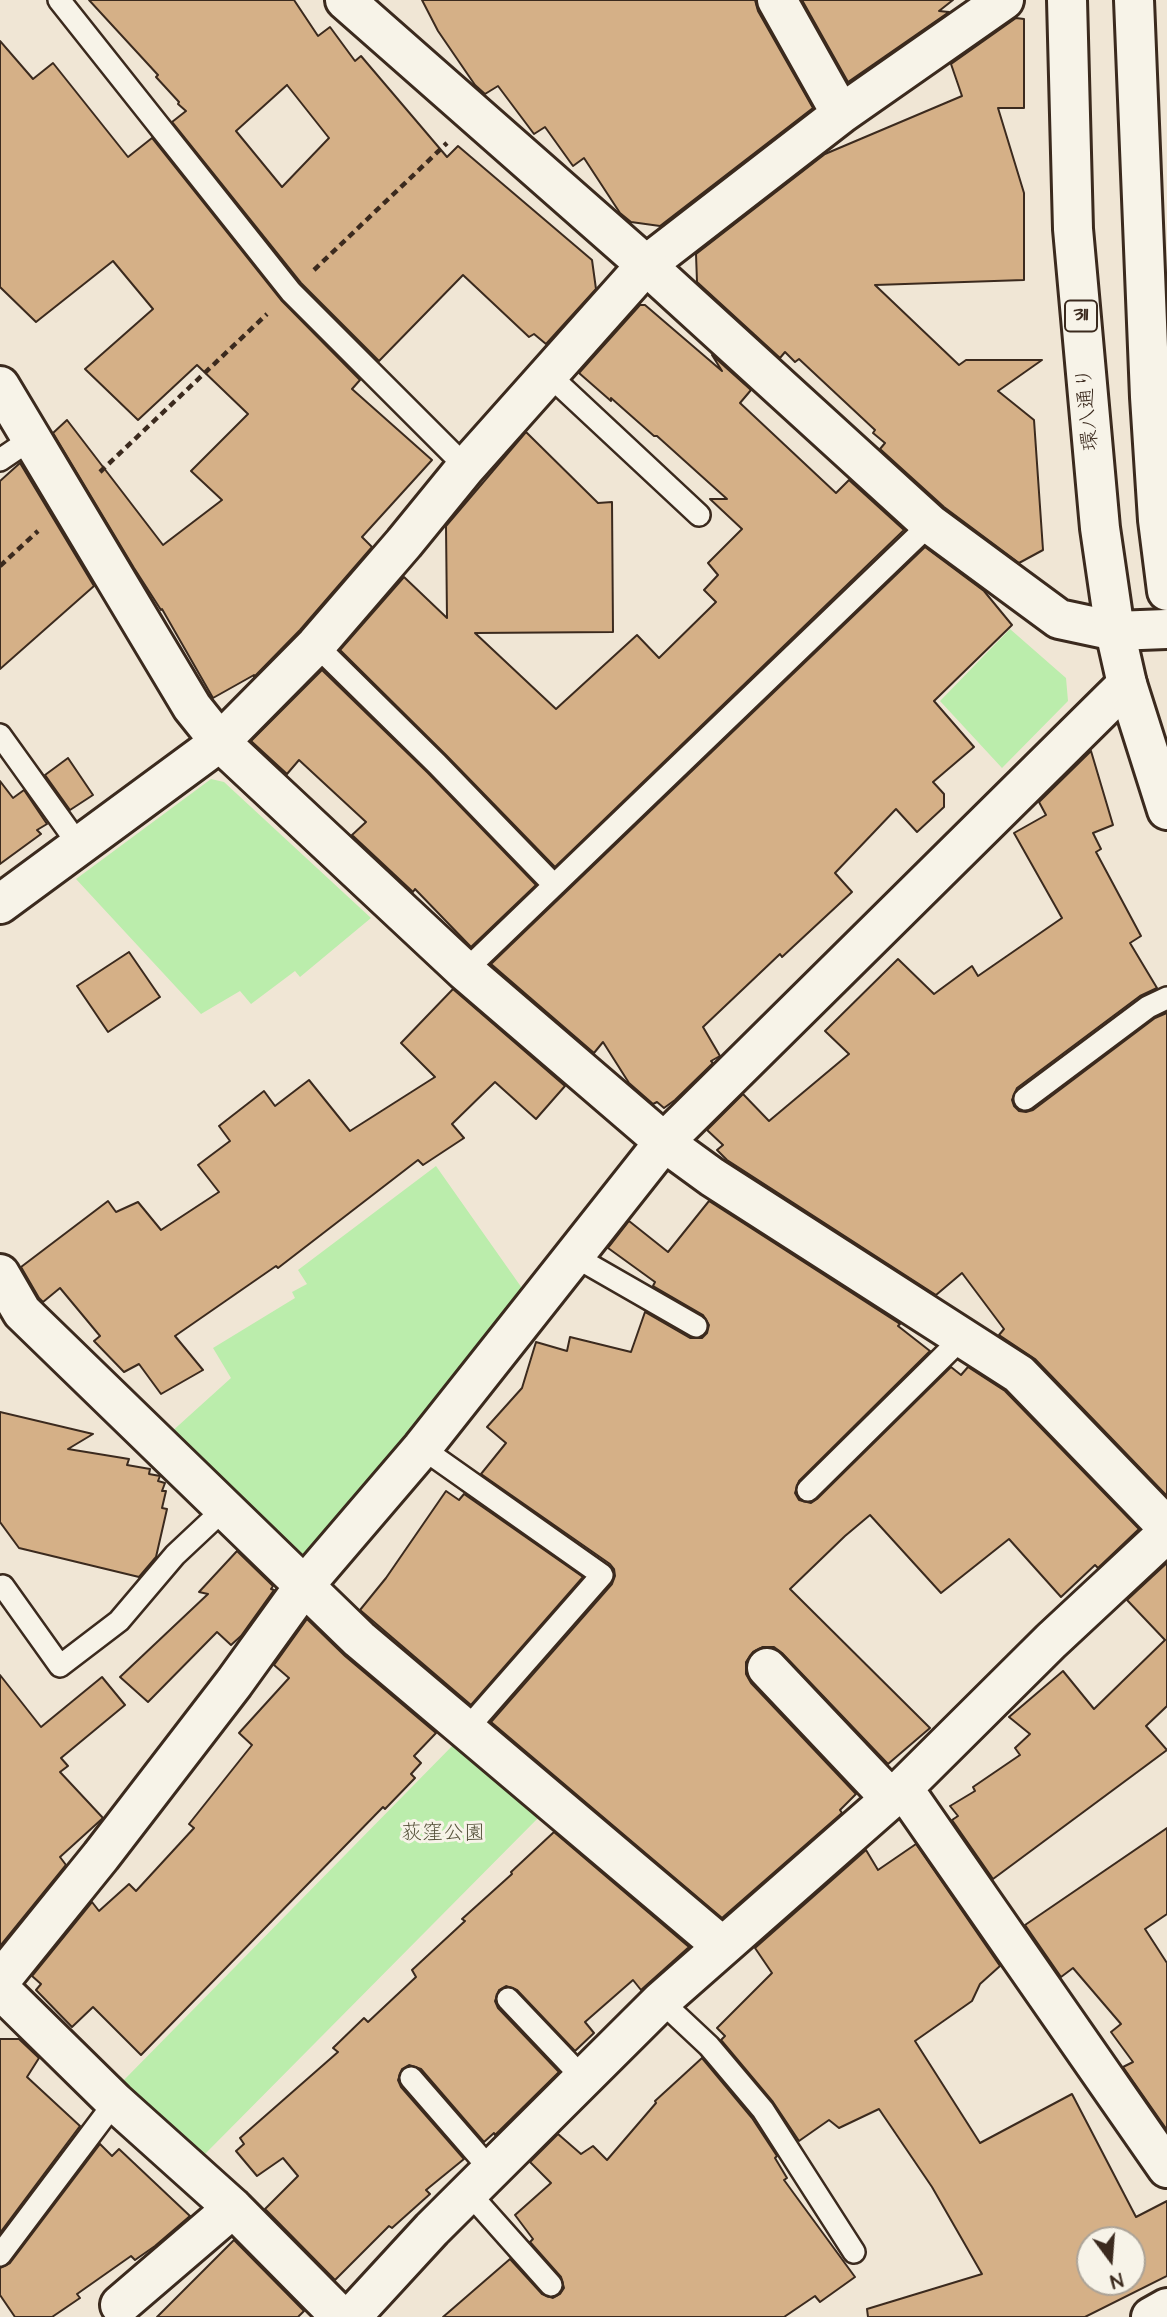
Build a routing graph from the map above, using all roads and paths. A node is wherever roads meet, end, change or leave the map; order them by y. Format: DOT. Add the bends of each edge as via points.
graph roads {
  1 [pos="59,0"];
  2 [pos="345,0"];
  3 [pos="777,0"];
  4 [pos="1004,0"];
  5 [pos="1067,0"];
  6 [pos="1134,0"];
  7 [pos="841,114"];
  8 [pos="449,142"];
  9 [pos="646,265"];
  10 [pos="291,292"];
  11 [pos="549,375"];
  12 [pos="0,386"];
  13 [pos="31,439"];
  14 [pos="0,460"];
  15 [pos="466,467"];
  16 [pos="69,502"];
  17 [pos="699,515"];
  18 [pos="930,524"];
  19 [pos="0,566"];
  20 [pos="1167,591"];
  21 [pos="1167,629"];
  22 [pos="1115,631"];
  23 [pos="316,645"];
  24 [pos="1128,684"];
  25 [pos="0,735"];
  26 [pos="220,742"];
  27 [pos="1167,810"];
  28 [pos="79,845"];
  29 [pos="554,885"];
  30 [pos="0,904"];
  31 [pos="465,971"];
  32 [pos="1167,998"];
  33 [pos="1025,1099"];
  34 [pos="664,1142"];
  35 [pos="574,1256"];
  36 [pos="0,1274"];
  37 [pos="696,1326"];
  38 [pos="961,1339"];
  39 [pos="422,1448"];
  40 [pos="808,1490"];
  41 [pos="225,1508"];
  42 [pos="1167,1527"];
  43 [pos="1167,1533"];
  44 [pos="3,1586"];
  45 [pos="304,1586"];
  46 [pos="767,1668"];
  47 [pos="466,1730"];
  48 [pos="897,1794"];
  49 [pos="722,1946"];
  50 [pos="0,1981"];
  51 [pos="0,1989"];
  52 [pos="508,1999"];
  53 [pos="661,2001"];
  54 [pos="411,2078"];
  55 [pos="583,2078"];
  56 [pos="115,2102"];
  57 [pos="1167,2168"];
  58 [pos="480,2182"];
  59 [pos="233,2208"];
  60 [pos="854,2252"];
  61 [pos="0,2255"];
  62 [pos="551,2285"];
  63 [pos="120,2305"];
  64 [pos="1167,2308"];
  65 [pos="341,2317"];
  66 [pos="351,2317"];
  67 [pos="1151,2317"];
  1 -- 10 [label="lane"];
  2 -- 9 [label="street"];
  3 -- 7 [label="street"];
  4 -- 7 [label="street"];
  5 -- 22 [label="street, 環八通り / 311" via="1073,229 1100,528"];
  6 -- 20 [label="street" via="1150,397"];
  7 -- 9 [label="street"];
  8 -- 10 [label="path"];
  9 -- 11 [label="street"];
  9 -- 18 [label="street"];
  10 -- 15 [label="lane"];
  10 -- 16 [label="path"];
  11 -- 15 [label="street"];
  11 -- 17 [label="lane"];
  12 -- 13 [label="street"];
  13 -- 14 [label="lane"];
  13 -- 16 [label="street"];
  15 -- 23 [label="street"];
  16 -- 19 [label="path"];
  16 -- 26 [label="street" via="192,707"];
  18 -- 22 [label="street" via="1059,619"];
  18 -- 29 [label="lane"];
  21 -- 22 [label="street"];
  22 -- 24 [label="street, 環八通り / 311"];
  23 -- 26 [label="street"];
  23 -- 29 [label="lane"];
  24 -- 27 [label="street, 環八通り / 311"];
  24 -- 34 [label="street"];
  25 -- 28 [label="lane"];
  26 -- 28 [label="street"];
  26 -- 31 [label="street"];
  28 -- 30 [label="street"];
  29 -- 31 [label="lane"];
  31 -- 34 [label="street"];
  32 -- 33 [label="lane" via="1147,1007"];
  34 -- 35 [label="street"];
  34 -- 38 [label="street"];
  35 -- 37 [label="lane"];
  35 -- 39 [label="street"];
  36 -- 41 [label="street" via="22,1312"];
  38 -- 40 [label="lane"];
  38 -- 42 [label="street" via="1019,1374"];
  39 -- 45 [label="street"];
  39 -- 47 [label="lane" via="602,1575"];
  41 -- 44 [label="lane" via="175,1555 119,1621 60,1666"];
  41 -- 45 [label="street"];
  43 -- 48 [label="street" via="1051,1640"];
  45 -- 47 [label="street"];
  45 -- 50 [label="street" via="109,1846"];
  46 -- 48 [label="street"];
  47 -- 49 [label="street"];
  48 -- 49 [label="street"];
  48 -- 57 [label="street"];
  49 -- 53 [label="street"];
  51 -- 56 [label="street"];
  52 -- 55 [label="lane"];
  53 -- 55 [label="street"];
  53 -- 60 [label="lane" via="709,2046 764,2110"];
  54 -- 58 [label="lane"];
  55 -- 58 [label="street"];
  56 -- 59 [label="street"];
  56 -- 61 [label="lane"];
  58 -- 62 [label="lane"];
  58 -- 66 [label="street"];
  59 -- 63 [label="street"];
  59 -- 65 [label="street"];
  64 -- 67 [label="street"];
}
